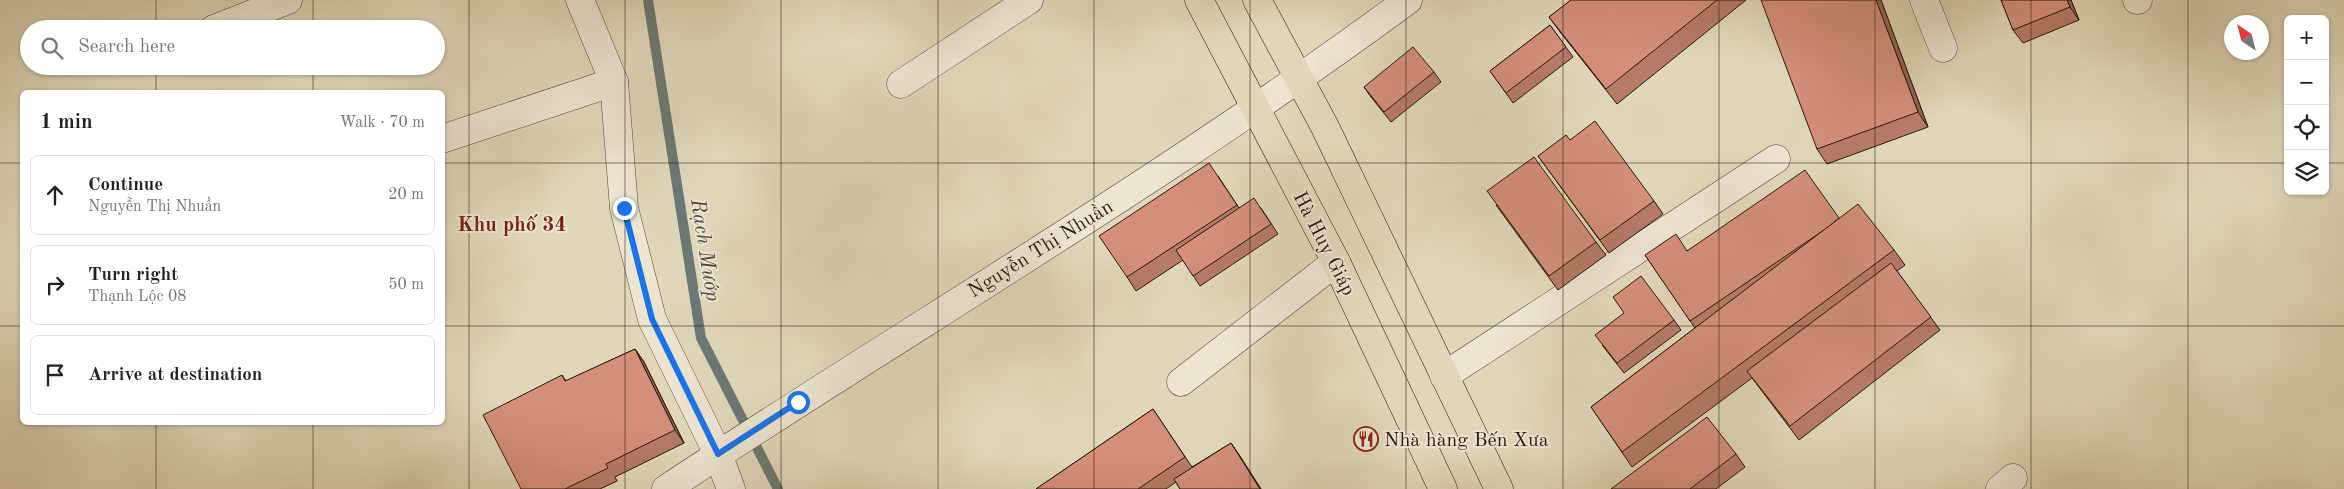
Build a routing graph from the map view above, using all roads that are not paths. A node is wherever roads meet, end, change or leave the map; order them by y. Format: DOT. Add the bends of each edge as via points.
graph roads {
  1 [pos="288,0"];
  2 [pos="580,0"];
  3 [pos="1029,0"];
  4 [pos="1199,0"];
  5 [pos="1257,0"];
  6 [pos="1408,0"];
  7 [pos="1924,0"];
  8 [pos="237,20"];
  9 [pos="1943,48"];
  10 [pos="1299,79"];
  11 [pos="614,82"];
  12 [pos="901,84"];
  13 [pos="1256,107"];
  14 [pos="445,138"];
  15 [pos="1776,159"];
  16 [pos="1336,262"];
  17 [pos="1444,376"];
  18 [pos="1182,382"];
  19 [pos="718,454"];
  20 [pos="666,489"];
  21 [pos="731,489"];
  22 [pos="1443,489"];
  23 [pos="1500,489"];
  1 -- 8 [label="street"];
  2 -- 11 [label="street"];
  3 -- 12 [label="street"];
  4 -- 13 [label="main road, Hà Huy Giáp"];
  5 -- 10 [label="main road"];
  6 -- 10 [label="street, Nguyễn Thị Nhuần"];
  7 -- 9 [label="street"];
  10 -- 13 [label="street, Nguyễn Thị Nhuần"];
  10 -- 17 [label="main road"];
  11 -- 14 [label="street"];
  11 -- 19 [label="street" via="624,208 652,319"];
  13 -- 16 [label="main road, Hà Huy Giáp"];
  13 -- 19 [label="street, Nguyễn Thị Nhuần" via="1211,139"];
  15 -- 17 [label="street"];
  16 -- 18 [label="street"];
  16 -- 22 [label="main road, Hà Huy Giáp"];
  17 -- 23 [label="main road"];
  19 -- 20 [label="street, Nguyễn Thị Nhuần"];
  19 -- 21 [label="street"];
}
